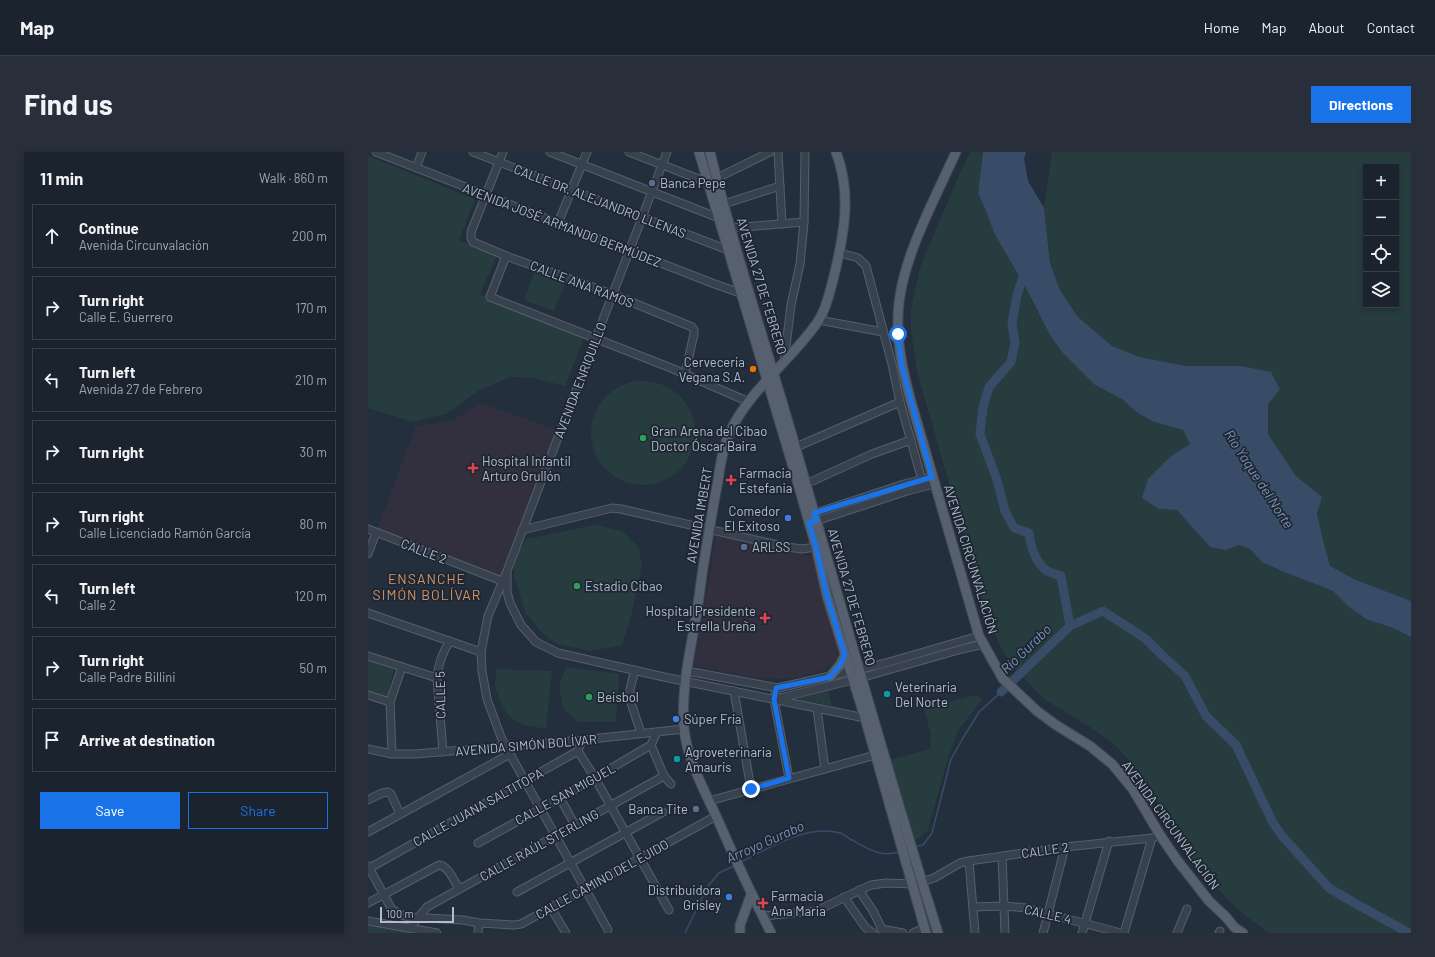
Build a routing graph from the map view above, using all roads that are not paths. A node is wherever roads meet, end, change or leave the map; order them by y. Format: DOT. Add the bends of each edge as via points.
graph roads {
  1 [pos="376,152"];
  2 [pos="422,152"];
  3 [pos="473,152"];
  4 [pos="503,152"];
  5 [pos="550,152"];
  6 [pos="587,152"];
  7 [pos="629,152"];
  8 [pos="667,152"];
  9 [pos="699,152"];
  10 [pos="710,152"];
  11 [pos="770,152"];
  12 [pos="778,152"];
  13 [pos="805,152"];
  14 [pos="836,152"];
  15 [pos="956,152"];
  16 [pos="500,162"];
  17 [pos="582,164"];
  18 [pos="662,166"];
  19 [pos="416,168"];
  20 [pos="712,179"];
  21 [pos="780,186"];
  22 [pos="571,190"];
  23 [pos="652,191"];
  24 [pos="486,196"];
  25 [pos="724,204"];
  26 [pos="642,217"];
  27 [pos="719,218"];
  28 [pos="804,222"];
  29 [pos="558,223"];
  30 [pos="782,224"];
  31 [pos="731,228"];
  32 [pos="728,250"];
  33 [pos="628,251"];
  34 [pos="840,253"];
  35 [pos="506,256"];
  36 [pos="745,292"];
  37 [pos="612,294"];
  38 [pos="819,320"];
  39 [pos="883,332"];
  40 [pos="596,339"];
  41 [pos="784,362"];
  42 [pos="685,374"];
  43 [pos="774,374"];
  44 [pos="767,381"];
  45 [pos="749,402"];
  46 [pos="900,402"];
  47 [pos="911,440"];
  48 [pos="796,448"];
  49 [pos="922,480"];
  50 [pos="933,480"];
  51 [pos="806,484"];
  52 [pos="812,518"];
  53 [pos="368,529"];
  54 [pos="522,530"];
  55 [pos="710,530"];
  56 [pos="376,533"];
  57 [pos="816,547"];
  58 [pos="368,554"];
  59 [pos="507,571"];
  60 [pos="502,581"];
  61 [pos="368,613"];
  62 [pos="981,640"];
  63 [pos="450,641"];
  64 [pos="481,652"];
  65 [pos="845,655"];
  66 [pos="368,656"];
  67 [pos="402,667"];
  68 [pos="635,670"];
  69 [pos="687,671"];
  70 [pos="856,675"];
  71 [pos="830,677"];
  72 [pos="436,678"];
  73 [pos="686,681"];
  74 [pos="776,688"];
  75 [pos="734,691"];
  76 [pos="368,695"];
  77 [pos="774,700"];
  78 [pos="390,702"];
  79 [pos="817,709"];
  80 [pos="865,718"];
  81 [pos="684,729"];
  82 [pos="657,732"];
  83 [pos="641,734"];
  84 [pos="582,740"];
  85 [pos="651,745"];
  86 [pos="506,746"];
  87 [pos="368,749"];
  88 [pos="443,752"];
  89 [pos="578,752"];
  90 [pos="392,754"];
  91 [pos="510,754"];
  92 [pos="879,754"];
  93 [pos="825,769"];
  94 [pos="664,776"];
  95 [pos="595,778"];
  96 [pos="789,778"];
  97 [pos="525,780"];
  98 [pos="671,784"];
  99 [pos="751,789"];
  100 [pos="560,798"];
  101 [pos="368,800"];
  102 [pos="709,801"];
  103 [pos="610,805"];
  104 [pos="541,808"];
  105 [pos="663,812"];
  106 [pos="400,814"];
  107 [pos="716,816"];
  108 [pos="575,825"];
  109 [pos="368,832"];
  110 [pos="625,832"];
  111 [pos="555,836"];
  112 [pos="1156,836"];
  113 [pos="1109,841"];
  114 [pos="478,843"];
  115 [pos="1066,847"];
  116 [pos="1002,856"];
  117 [pos="639,858"];
  118 [pos="969,861"];
  119 [pos="570,862"];
  120 [pos="368,868"];
  121 [pos="934,878"];
  122 [pos="917,883"];
  123 [pos="585,888"];
  124 [pos="458,889"];
  125 [pos="859,890"];
  126 [pos="517,892"];
  127 [pos="925,892"];
  128 [pos="384,895"];
  129 [pos="751,895"];
  130 [pos="844,897"];
  131 [pos="368,903"];
  132 [pos="1004,906"];
  133 [pos="973,907"];
  134 [pos="551,908"];
  135 [pos="1187,909"];
  136 [pos="669,910"];
  137 [pos="1049,913"];
  138 [pos="763,916"];
  139 [pos="1226,917"];
  140 [pos="417,918"];
  141 [pos="368,921"];
  142 [pos="479,923"];
  143 [pos="1085,923"];
  144 [pos="865,927"];
  145 [pos="410,928"];
  146 [pos="514,929"];
  147 [pos="608,930"];
  148 [pos="883,931"];
  149 [pos="925,931"];
  150 [pos="437,933"];
  151 [pos="478,933"];
  152 [pos="566,933"];
  153 [pos="740,933"];
  154 [pos="771,933"];
  155 [pos="858,933"];
  156 [pos="873,933"];
  157 [pos="903,933"];
  158 [pos="913,933"];
  159 [pos="938,933"];
  160 [pos="975,933"];
  161 [pos="1005,933"];
  162 [pos="1043,933"];
  163 [pos="1082,933"];
  164 [pos="1121,933"];
  165 [pos="1124,933"];
  166 [pos="1177,933"];
  167 [pos="1243,933"];
  168 [pos="1250,933"];
  1 -- 19 [label="street, AVENIDA JOSÉ ARMANDO BERMÚDEZ"];
  2 -- 19 [label="street"];
  3 -- 16 [label="street, CALLE DR. ALEJANDRO LLENAS"];
  4 -- 16 [label="street"];
  5 -- 17 [label="street"];
  6 -- 17 [label="street"];
  7 -- 18 [label="street"];
  8 -- 18 [label="street, AVENIDA ENRIQUILLO"];
  9 -- 20 [label="main road, AVENIDA 27 DE FEBRERO"];
  10 -- 20 [label="main road, AVENIDA 27 DE FEBRERO"];
  11 -- 20 [label="street"];
  12 -- 21 [label="street"];
  13 -- 28 [label="street"];
  14 -- 34 [label="main road, AVENIDA IMBERT" via="843,175 846,201"];
  15 -- 50 [label="main road, AVENIDA CIRCUNVALACIÓN" via="910,256 898,316 902,367"];
  16 -- 22 [label="street, CALLE DR. ALEJANDRO LLENAS"];
  16 -- 24 [label="street"];
  17 -- 22 [label="street"];
  17 -- 23 [label="street"];
  18 -- 20 [label="street" via="704,181"];
  18 -- 23 [label="street, AVENIDA ENRIQUILLO"];
  19 -- 24 [label="street, AVENIDA JOSÉ ARMANDO BERMÚDEZ"];
  20 -- 25 [label="main road, AVENIDA 27 DE FEBRERO"];
  20 -- 27 [label="main road, AVENIDA 27 DE FEBRERO"];
  21 -- 25 [label="street"];
  21 -- 30 [label="street"];
  22 -- 26 [label="street, CALLE DR. ALEJANDRO LLENAS"];
  22 -- 29 [label="street"];
  23 -- 26 [label="street, AVENIDA ENRIQUILLO"];
  23 -- 27 [label="street"];
  24 -- 29 [label="street, AVENIDA JOSÉ ARMANDO BERMÚDEZ"];
  24 -- 35 [label="street, CALLE ANA RAMOS" via="471,232 471,238 475,243"];
  25 -- 31 [label="main road, AVENIDA 27 DE FEBRERO"];
  26 -- 32 [label="street, CALLE DR. ALEJANDRO LLENAS"];
  26 -- 33 [label="street, AVENIDA ENRIQUILLO"];
  27 -- 32 [label="main road, AVENIDA 27 DE FEBRERO"];
  28 -- 30 [label="street"];
  28 -- 41 [label="street"];
  29 -- 33 [label="street, AVENIDA JOSÉ ARMANDO BERMÚDEZ"];
  30 -- 31 [label="street"];
  31 -- 36 [label="main road, AVENIDA 27 DE FEBRERO"];
  32 -- 36 [label="main road, AVENIDA 27 DE FEBRERO"];
  33 -- 36 [label="street, AVENIDA JOSÉ ARMANDO BERMÚDEZ"];
  33 -- 37 [label="street, AVENIDA ENRIQUILLO"];
  34 -- 38 [label="main road, AVENIDA IMBERT" via="827,303"];
  34 -- 39 [label="street" via="858,258 866,266"];
  35 -- 37 [label="street, CALLE ANA RAMOS"];
  35 -- 40 [label="street" via="490,297"];
  36 -- 43 [label="main road, AVENIDA 27 DE FEBRERO"];
  36 -- 44 [label="main road, AVENIDA 27 DE FEBRERO"];
  37 -- 40 [label="street, AVENIDA ENRIQUILLO"];
  37 -- 42 [label="street, CALLE ANA RAMOS" via="694,329"];
  38 -- 39 [label="street"];
  38 -- 41 [label="main road, AVENIDA IMBERT"];
  39 -- 46 [label="street"];
  40 -- 42 [label="street"];
  40 -- 54 [label="street, AVENIDA ENRIQUILLO"];
  41 -- 43 [label="main road, AVENIDA IMBERT"];
  42 -- 45 [label="street"];
  43 -- 44 [label="main road, AVENIDA IMBERT"];
  43 -- 48 [label="main road, AVENIDA 27 DE FEBRERO"];
  44 -- 45 [label="main road, AVENIDA IMBERT"];
  44 -- 52 [label="main road, AVENIDA 27 DE FEBRERO"];
  45 -- 55 [label="main road, AVENIDA IMBERT" via="735,422 728,438 720,466"];
  46 -- 47 [label="street"];
  46 -- 48 [label="street"];
  47 -- 49 [label="street"];
  47 -- 51 [label="street" via="872,454"];
  48 -- 51 [label="main road, AVENIDA 27 DE FEBRERO"];
  49 -- 50 [label="street"];
  49 -- 52 [label="street"];
  50 -- 52 [label="street"];
  50 -- 62 [label="main road, AVENIDA CIRCUNVALACIÓN"];
  51 -- 52 [label="main road, AVENIDA 27 DE FEBRERO"];
  52 -- 57 [label="main road, AVENIDA 27 DE FEBRERO"];
  52 -- 70 [label="main road, AVENIDA 27 DE FEBRERO" via="830,569"];
  53 -- 56 [label="street, CALLE 2"];
  54 -- 55 [label="street" via="612,508 649,514"];
  54 -- 59 [label="street, AVENIDA ENRIQUILLO"];
  55 -- 57 [label="street" via="801,549"];
  55 -- 69 [label="main road, AVENIDA IMBERT"];
  56 -- 58 [label="street"];
  56 -- 60 [label="street, CALLE 2"];
  57 -- 65 [label="main road, AVENIDA 27 DE FEBRERO" via="827,596"];
  59 -- 60 [label="street, AVENIDA ENRIQUILLO"];
  59 -- 68 [label="street" via="510,603 521,625 536,642 558,653"];
  60 -- 64 [label="street, AVENIDA ENRIQUILLO" via="488,616"];
  61 -- 63 [label="street"];
  62 -- 70 [label="street" via="962,649"];
  62 -- 112 [label="main road, AVENIDA CIRCUNVALACIÓN" via="1003,678 1022,698 1112,764 1132,788"];
  63 -- 64 [label="street"];
  63 -- 72 [label="street, CALLE 5" via="444,650"];
  64 -- 86 [label="street, AVENIDA ENRIQUILLO" via="487,699"];
  65 -- 70 [label="main road, AVENIDA 27 DE FEBRERO"];
  65 -- 71 [label="main road"];
  66 -- 67 [label="street"];
  67 -- 72 [label="street"];
  67 -- 78 [label="street"];
  68 -- 73 [label="street"];
  68 -- 83 [label="street" via="630,700"];
  69 -- 73 [label="main road, AVENIDA IMBERT"];
  69 -- 74 [label="street"];
  70 -- 71 [label="street"];
  70 -- 77 [label="street"];
  70 -- 80 [label="main road, AVENIDA 27 DE FEBRERO"];
  70 -- 92 [label="main road, AVENIDA 27 DE FEBRERO"];
  71 -- 74 [label="street"];
  72 -- 88 [label="street, CALLE 5"];
  73 -- 75 [label="street"];
  73 -- 81 [label="main road, AVENIDA IMBERT"];
  74 -- 77 [label="street"];
  75 -- 77 [label="street"];
  75 -- 99 [label="street"];
  76 -- 78 [label="street"];
  77 -- 79 [label="street"];
  77 -- 96 [label="street"];
  78 -- 90 [label="street"];
  79 -- 80 [label="street"];
  79 -- 93 [label="street"];
  80 -- 92 [label="main road, AVENIDA 27 DE FEBRERO"];
  81 -- 82 [label="street, AVENIDA SIMÓN BOLÍVAR"];
  81 -- 102 [label="main road, AVENIDA IMBERT" via="690,759"];
  82 -- 83 [label="street, AVENIDA SIMÓN BOLÍVAR"];
  82 -- 85 [label="street"];
  83 -- 84 [label="street, AVENIDA SIMÓN BOLÍVAR"];
  84 -- 86 [label="street, AVENIDA SIMÓN BOLÍVAR"];
  84 -- 89 [label="street"];
  85 -- 94 [label="street"];
  85 -- 95 [label="street, CALLE SAN MIGUEL"];
  86 -- 88 [label="street, AVENIDA SIMÓN BOLÍVAR"];
  86 -- 91 [label="street, AVENIDA ENRIQUILLO"];
  87 -- 90 [label="street, AVENIDA SIMÓN BOLÍVAR"];
  88 -- 90 [label="street, AVENIDA SIMÓN BOLÍVAR"];
  89 -- 95 [label="street"];
  89 -- 97 [label="street, CALLE JUANA SALTITOPA"];
  91 -- 97 [label="street, AVENIDA ENRIQUILLO"];
  91 -- 106 [label="street"];
  92 -- 93 [label="street"];
  92 -- 122 [label="main road, AVENIDA 27 DE FEBRERO"];
  93 -- 96 [label="street"];
  94 -- 98 [label="street"];
  94 -- 103 [label="street, CALLE RAÚL STERLING"];
  95 -- 100 [label="street, CALLE SAN MIGUEL"];
  95 -- 103 [label="street"];
  96 -- 99 [label="street"];
  97 -- 104 [label="street, AVENIDA ENRIQUILLO"];
  97 -- 120 [label="street, CALLE JUANA SALTITOPA"];
  99 -- 102 [label="street"];
  100 -- 104 [label="street, CALLE SAN MIGUEL"];
  100 -- 108 [label="street"];
  101 -- 106 [label="street" via="388,792"];
  102 -- 107 [label="main road, AVENIDA IMBERT"];
  103 -- 108 [label="street, CALLE RAÚL STERLING"];
  103 -- 110 [label="street"];
  104 -- 111 [label="street, AVENIDA ENRIQUILLO"];
  104 -- 114 [label="street, CALLE SAN MIGUEL"];
  105 -- 110 [label="street"];
  106 -- 109 [label="street"];
  107 -- 117 [label="street, CALLE CAMINO DEL EJIDO"];
  107 -- 129 [label="main road, AVENIDA IMBERT"];
  108 -- 111 [label="street, CALLE RAÚL STERLING"];
  110 -- 117 [label="street"];
  110 -- 119 [label="street"];
  111 -- 119 [label="street, AVENIDA ENRIQUILLO"];
  111 -- 124 [label="street, CALLE RAÚL STERLING"];
  112 -- 113 [label="street, CALLE 2"];
  112 -- 139 [label="main road, AVENIDA CIRCUNVALACIÓN" via="1209,901"];
  112 -- 165 [label="street"];
  113 -- 115 [label="street, CALLE 2"];
  113 -- 143 [label="street"];
  115 -- 116 [label="street, CALLE 2"];
  115 -- 137 [label="street"];
  116 -- 118 [label="street, CALLE 2"];
  116 -- 132 [label="street"];
  117 -- 123 [label="street, CALLE CAMINO DEL EJIDO"];
  117 -- 136 [label="street"];
  118 -- 121 [label="street, CALLE 2" via="960,863"];
  118 -- 133 [label="street"];
  119 -- 123 [label="street, AVENIDA ENRIQUILLO"];
  119 -- 126 [label="street"];
  120 -- 128 [label="street, CALLE CAMINO DEL EJIDO"];
  121 -- 122 [label="street, CALLE 2"];
  121 -- 127 [label="street, CALLE 2"];
  122 -- 125 [label="street, CALLE 2" via="886,883"];
  122 -- 127 [label="main road, AVENIDA 27 DE FEBRERO"];
  122 -- 149 [label="main road, AVENIDA 27 DE FEBRERO"];
  123 -- 134 [label="street, CALLE CAMINO DEL EJIDO"];
  123 -- 147 [label="street, AVENIDA ENRIQUILLO"];
  124 -- 128 [label="street" via="447,868 439,865"];
  124 -- 140 [label="street, CALLE RAÚL STERLING" via="427,906"];
  125 -- 130 [label="street, CALLE 2"];
  125 -- 148 [label="street"];
  127 -- 159 [label="main road, AVENIDA 27 DE FEBRERO"];
  128 -- 131 [label="street"];
  128 -- 140 [label="street, CALLE CAMINO DEL EJIDO" via="397,913"];
  129 -- 138 [label="main road"];
  129 -- 153 [label="main road" via="740,925"];
  130 -- 138 [label="street, CALLE 2" via="816,911"];
  130 -- 144 [label="street"];
  132 -- 133 [label="street, CALLE 4"];
  132 -- 137 [label="street, CALLE 4"];
  132 -- 161 [label="street"];
  133 -- 160 [label="street"];
  134 -- 146 [label="street, CALLE CAMINO DEL EJIDO"];
  134 -- 152 [label="street"];
  135 -- 166 [label="street"];
  137 -- 143 [label="street, CALLE 4"];
  137 -- 162 [label="street"];
  138 -- 154 [label="main road"];
  139 -- 167 [label="main road, AVENIDA CIRCUNVALACIÓN"];
  139 -- 168 [label="main road, AVENIDA CIRCUNVALACIÓN"];
  140 -- 142 [label="street, CALLE CAMINO DEL EJIDO"];
  140 -- 145 [label="street, CALLE RAÚL STERLING"];
  141 -- 145 [label="street"];
  142 -- 146 [label="street, CALLE CAMINO DEL EJIDO"];
  142 -- 151 [label="street"];
  143 -- 163 [label="street"];
  143 -- 164 [label="street, CALLE 4"];
  144 -- 155 [label="street"];
  144 -- 156 [label="street"];
  145 -- 150 [label="street"];
  148 -- 157 [label="street"];
  149 -- 158 [label="street"];
}
